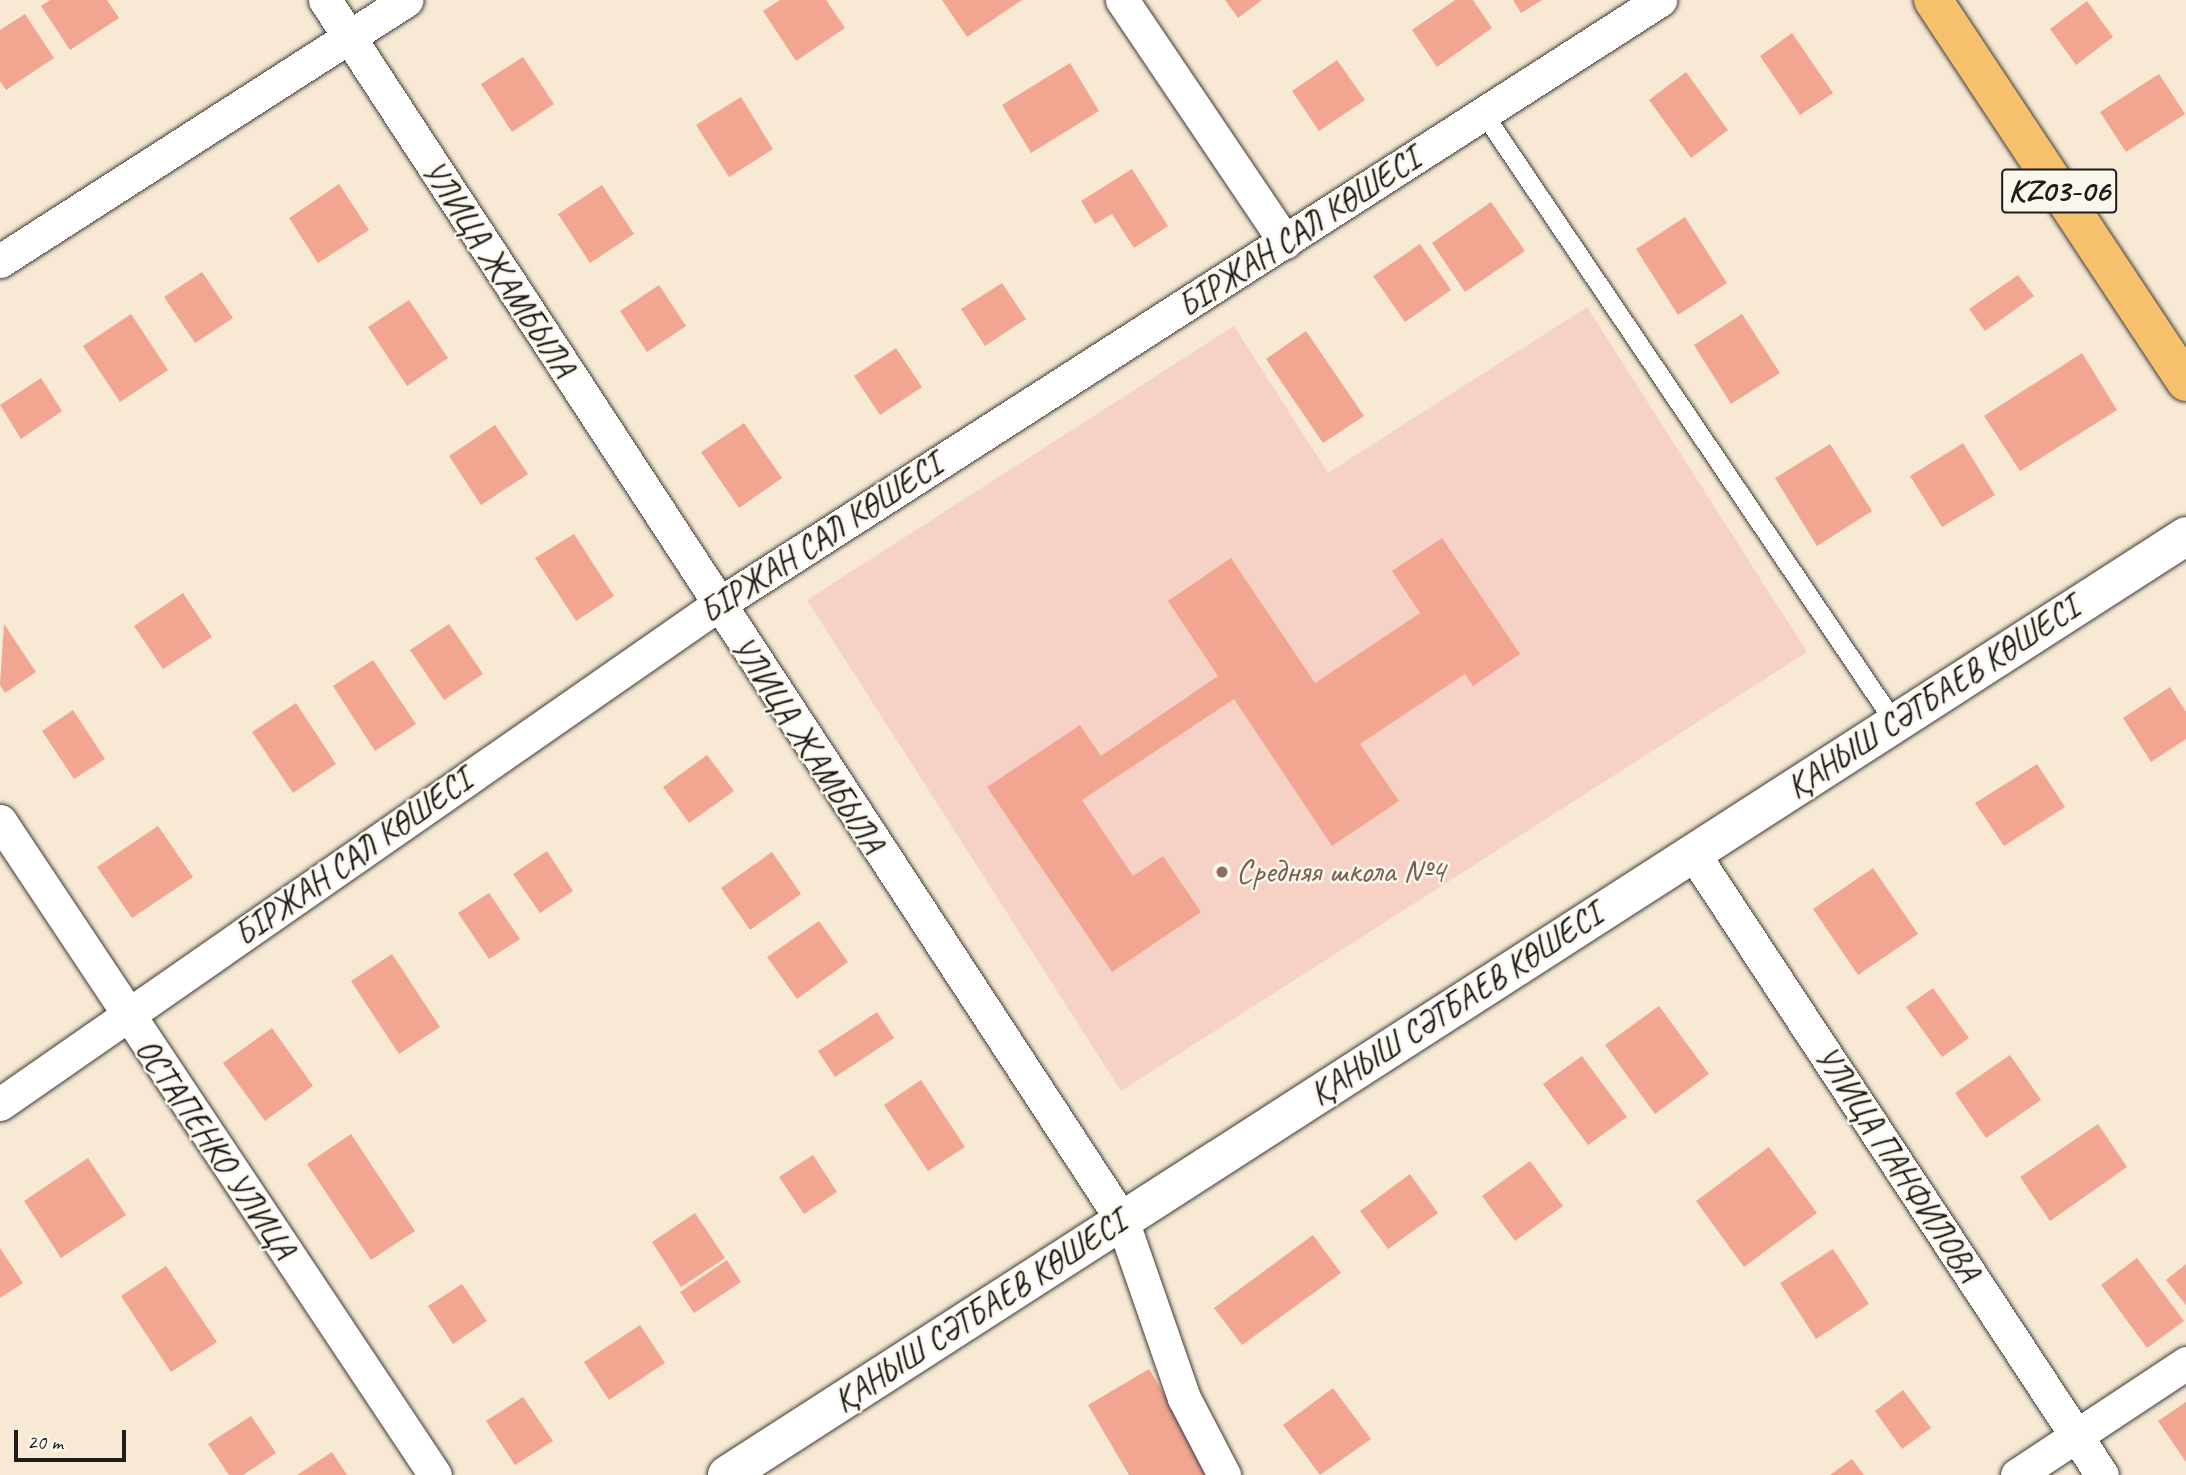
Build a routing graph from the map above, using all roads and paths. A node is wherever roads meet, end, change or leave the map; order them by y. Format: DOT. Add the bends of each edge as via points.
graph roads {
  1 [pos="325,0"];
  2 [pos="407,0"];
  3 [pos="1122,0"];
  4 [pos="1660,0"];
  5 [pos="1933,0"];
  6 [pos="350,39"];
  7 [pos="1484,114"];
  8 [pos="1285,242"];
  9 [pos="0,261"];
  10 [pos="2186,382"];
  11 [pos="2186,536"];
  12 [pos="716,606"];
  13 [pos="1895,723"];
  14 [pos="0,821"];
  15 [pos="1693,853"];
  16 [pos="126,1016"];
  17 [pos="0,1104"];
  18 [pos="1122,1220"];
  19 [pos="2186,1363"];
  20 [pos="2076,1436"];
  21 [pos="435,1475"];
  22 [pos="727,1475"];
  23 [pos="1224,1475"];
  24 [pos="2017,1475"];
  25 [pos="2102,1475"];
  1 -- 6 [label="street, УЛИЦА ЖАМБЫЛА"];
  2 -- 6 [label="street"];
  3 -- 8 [label="street"];
  4 -- 7 [label="street, БІРЖАН САЛ КӨШЕСІ"];
  5 -- 10 [label="main road, KZ03-06"];
  6 -- 9 [label="street"];
  6 -- 12 [label="street, УЛИЦА ЖАМБЫЛА"];
  7 -- 8 [label="street, БІРЖАН САЛ КӨШЕСІ"];
  7 -- 13 [label="lane"];
  8 -- 12 [label="street, БІРЖАН САЛ КӨШЕСІ"];
  11 -- 13 [label="street, ҚАНЫШ СӘТБАЕВ КӨШЕСІ"];
  12 -- 16 [label="street, БІРЖАН САЛ КӨШЕСІ"];
  12 -- 18 [label="street, УЛИЦА ЖАМБЫЛА"];
  13 -- 15 [label="street, ҚАНЫШ СӘТБАЕВ КӨШЕСІ"];
  14 -- 16 [label="street, ОСТАПЕНКО УЛИЦА"];
  15 -- 18 [label="street, ҚАНЫШ СӘТБАЕВ КӨШЕСІ"];
  15 -- 20 [label="street, УЛИЦА ПАНФИЛОВА"];
  16 -- 17 [label="street, БІРЖАН САЛ КӨШЕСІ"];
  16 -- 21 [label="street, ОСТАПЕНКО УЛИЦА"];
  18 -- 22 [label="street, ҚАНЫШ СӘТБАЕВ КӨШЕСІ"];
  18 -- 23 [label="street, УЛИЦА ЖАМБЫЛА" via="1184,1398"];
  19 -- 20 [label="street"];
  20 -- 24 [label="street"];
  20 -- 25 [label="street, УЛИЦА ПАНФИЛОВА"];
}
